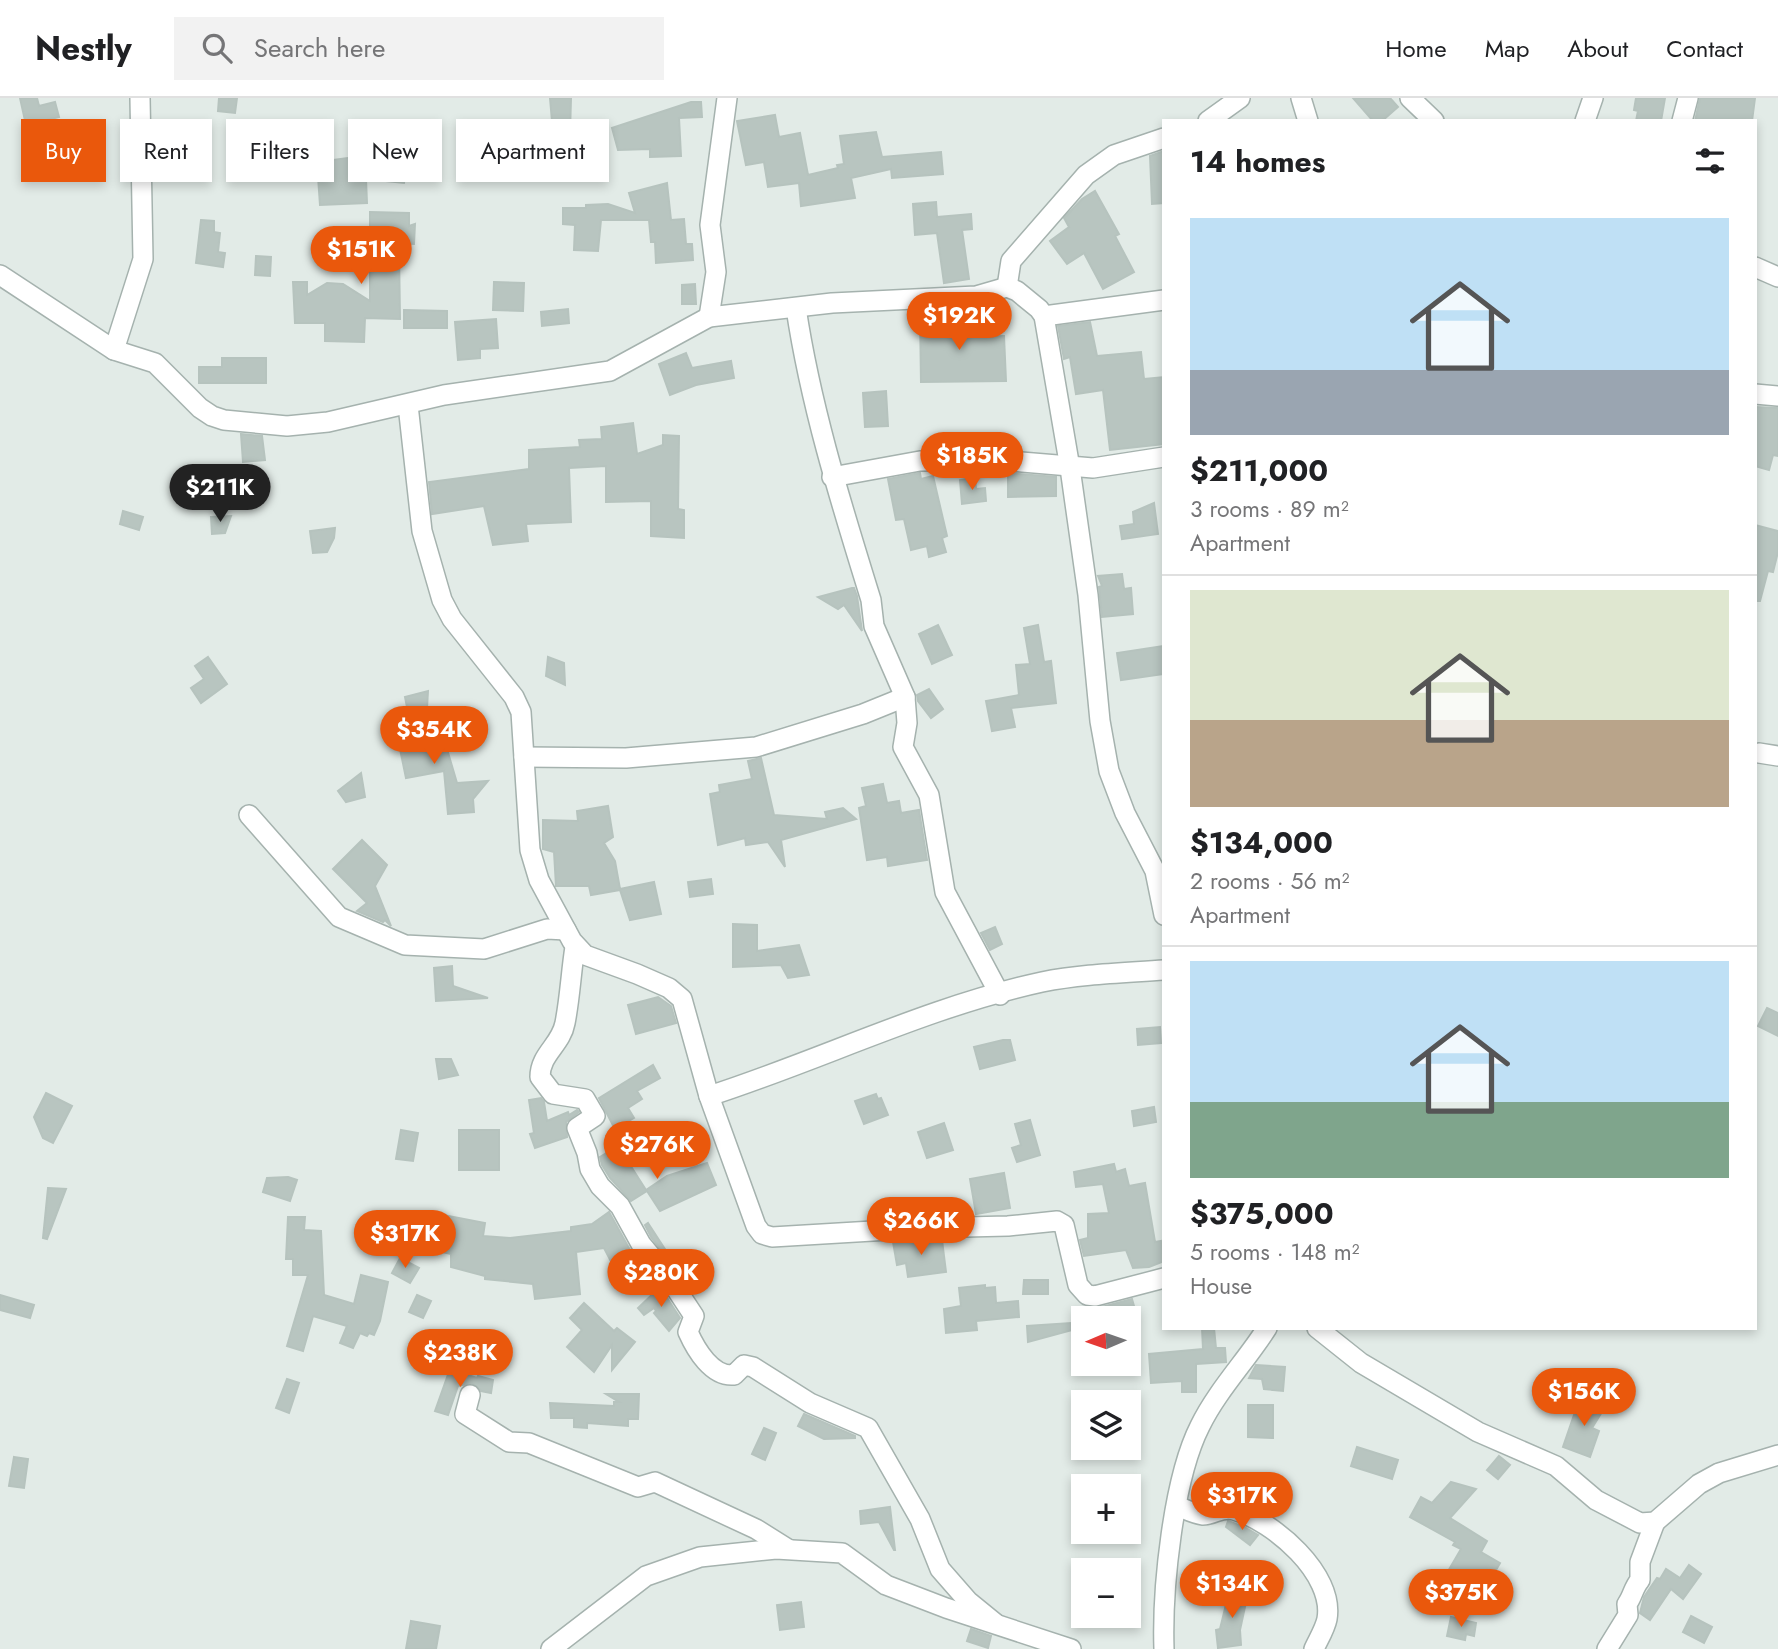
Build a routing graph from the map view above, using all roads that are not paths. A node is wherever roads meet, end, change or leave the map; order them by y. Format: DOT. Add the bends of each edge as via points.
graph roads {
  1 [pos="140,98"];
  2 [pos="727,98"];
  3 [pos="1240,98"];
  4 [pos="1301,98"];
  5 [pos="1410,98"];
  6 [pos="1593,98"];
  7 [pos="1688,98"];
  8 [pos="1211,119"];
  9 [pos="1307,119"];
  10 [pos="1432,119"];
  11 [pos="1586,119"];
  12 [pos="1683,119"];
  13 [pos="1162,139"];
  14 [pos="1757,268"];
  15 [pos="0,275"];
  16 [pos="1778,276"];
  17 [pos="1007,287"];
  18 [pos="1162,300"];
  19 [pos="796,308"];
  20 [pos="1044,316"];
  21 [pos="709,317"];
  22 [pos="114,350"];
  23 [pos="1757,394"];
  24 [pos="1778,396"];
  25 [pos="408,405"];
  26 [pos="1162,457"];
  27 [pos="1070,468"];
  28 [pos="832,477"];
  29 [pos="905,697"];
  30 [pos="524,757"];
  31 [pos="249,815"];
  32 [pos="1162,905"];
  33 [pos="571,938"];
  34 [pos="1162,970"];
  35 [pos="1000,995"];
  36 [pos="709,1096"];
  37 [pos="1162,1279"];
  38 [pos="1266,1330"];
  39 [pos="1320,1330"];
  40 [pos="470,1395"];
  41 [pos="1778,1455"];
  42 [pos="1177,1506"];
  43 [pos="1655,1522"];
  44 [pos="788,1550"];
  45 [pos="995,1623"];
  46 [pos="551,1649"];
  47 [pos="1071,1649"];
  48 [pos="1164,1649"];
  49 [pos="1314,1649"];
  50 [pos="1608,1649"];
  1 -- 22 [label="street" via="143,259"];
  2 -- 21 [label="street" via="710,225 716,272"];
  3 -- 8 [label="street"];
  4 -- 9 [label="street"];
  5 -- 10 [label="street"];
  6 -- 11 [label="street"];
  7 -- 12 [label="street"];
  13 -- 17 [label="street" via="1114,155 1086,174 1011,261"];
  14 -- 16 [label="street"];
  15 -- 22 [label="street"];
  17 -- 19 [label="street" via="976,296"];
  17 -- 20 [label="street"];
  18 -- 20 [label="street"];
  19 -- 21 [label="street"];
  19 -- 28 [label="street"];
  20 -- 27 [label="street"];
  21 -- 25 [label="street" via="617,369 444,395"];
  22 -- 25 [label="street" via="155,363 200,408 224,420 304,425"];
  23 -- 24 [label="street"];
  25 -- 30 [label="street" via="422,531 442,600 514,698 522,719"];
  26 -- 27 [label="street"];
  27 -- 28 [label="street" via="998,460 931,460"];
  27 -- 32 [label="street" via="1109,771 1155,871"];
  28 -- 29 [label="street" via="871,600 874,626"];
  29 -- 30 [label="street" via="756,747 626,758"];
  29 -- 35 [label="street" via="903,747 929,794 944,892"];
  30 -- 33 [label="street" via="533,862"];
  31 -- 33 [label="street" via="339,917 405,944 484,949 547,929"];
  33 -- 36 [label="street" via="591,959 638,974 682,999"];
  33 -- 45 [label="street" via="565,1024 544,1057 540,1077 553,1094 585,1099 595,1116 577,1128 590,1169 694,1316 688,1332 692,1342 722,1374 734,1375 744,1365 753,1367 810,1403 868,1427 920,1519 944,1575"];
  34 -- 35 [label="street" via="1073,977"];
  35 -- 36 [label="street" via="897,1027"];
  36 -- 37 [label="street" via="762,1234 1057,1221 1064,1225 1078,1286 1087,1296"];
  38 -- 42 [label="street" via="1200,1424"];
  39 -- 43 [label="street" via="1361,1363 1444,1413 1556,1466 1604,1505 1640,1523"];
  40 -- 44 [label="street" via="465,1414 509,1442 529,1443 638,1488 655,1482 757,1528"];
  41 -- 43 [label="street" via="1718,1473"];
  42 -- 48 [label="street"];
  42 -- 49 [label="street" via="1202,1515 1237,1510 1305,1556 1326,1601 1327,1619"];
  43 -- 50 [label="street" via="1640,1562 1640,1580 1627,1604 1628,1615"];
  44 -- 45 [label="street" via="842,1553 886,1585"];
  44 -- 46 [label="street" via="701,1557 655,1572"];
  45 -- 47 [label="street"];
}
